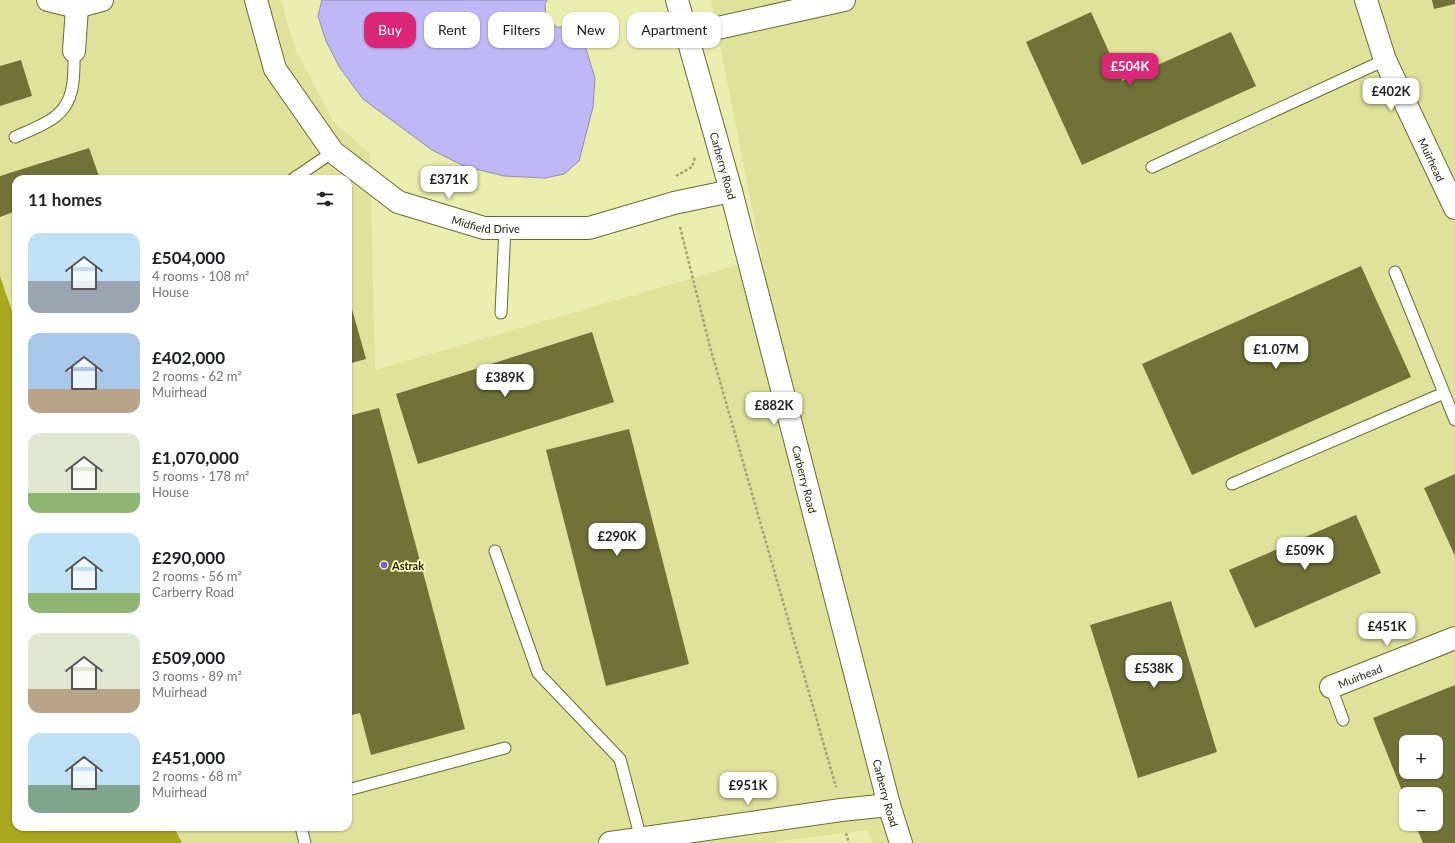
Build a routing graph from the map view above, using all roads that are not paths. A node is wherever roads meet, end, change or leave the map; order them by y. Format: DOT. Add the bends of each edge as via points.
graph roads {
  1 [pos="48,0"];
  2 [pos="102,0"];
  3 [pos="256,0"];
  4 [pos="677,0"];
  5 [pos="844,0"];
  6 [pos="1366,0"];
  7 [pos="76,7"];
  8 [pos="680,12"];
  9 [pos="721,27"];
  10 [pos="690,48"];
  11 [pos="74,51"];
  12 [pos="1385,60"];
  13 [pos="15,137"];
  14 [pos="333,152"];
  15 [pos="1152,167"];
  16 [pos="299,175"];
  17 [pos="731,191"];
  18 [pos="1455,208"];
  19 [pos="505,228"];
  20 [pos="1396,272"];
  21 [pos="501,313"];
  22 [pos="1444,393"];
  23 [pos="1455,420"];
  24 [pos="1232,484"];
  25 [pos="495,551"];
  26 [pos="1455,638"];
  27 [pos="1331,687"];
  28 [pos="1343,720"];
  29 [pos="505,748"];
  30 [pos="352,789"];
  31 [pos="889,805"];
  32 [pos="302,831"];
  33 [pos="641,839"];
  34 [pos="305,843"];
  35 [pos="610,843"];
  36 [pos="901,843"];
  1 -- 7 [label="street"];
  2 -- 7 [label="street"];
  3 -- 14 [label="street, Midfield Drive" via="275,69"];
  4 -- 8 [label="street, Carberry Road"];
  5 -- 9 [label="street"];
  6 -- 12 [label="street, Muirhead"];
  7 -- 11 [label="street"];
  10 -- 17 [label="street, Carberry Road"];
  11 -- 13 [label="lane" via="74,76 70,99 57,116"];
  12 -- 15 [label="lane"];
  12 -- 18 [label="street, Muirhead"];
  14 -- 16 [label="lane"];
  14 -- 19 [label="street, Midfield Drive" via="398,202 484,228"];
  17 -- 19 [label="street, Midfield Drive" via="674,203 589,228"];
  17 -- 31 [label="street, Carberry Road"];
  19 -- 21 [label="lane"];
  20 -- 22 [label="lane"];
  22 -- 23 [label="lane"];
  22 -- 24 [label="lane"];
  25 -- 33 [label="lane" via="538,673 620,759"];
  26 -- 27 [label="street, Muirhead"];
  27 -- 28 [label="lane"];
  29 -- 30 [label="lane"];
  31 -- 33 [label="street"];
  31 -- 36 [label="street, Carberry Road"];
  32 -- 34 [label="lane"];
  33 -- 35 [label="street"];
}
